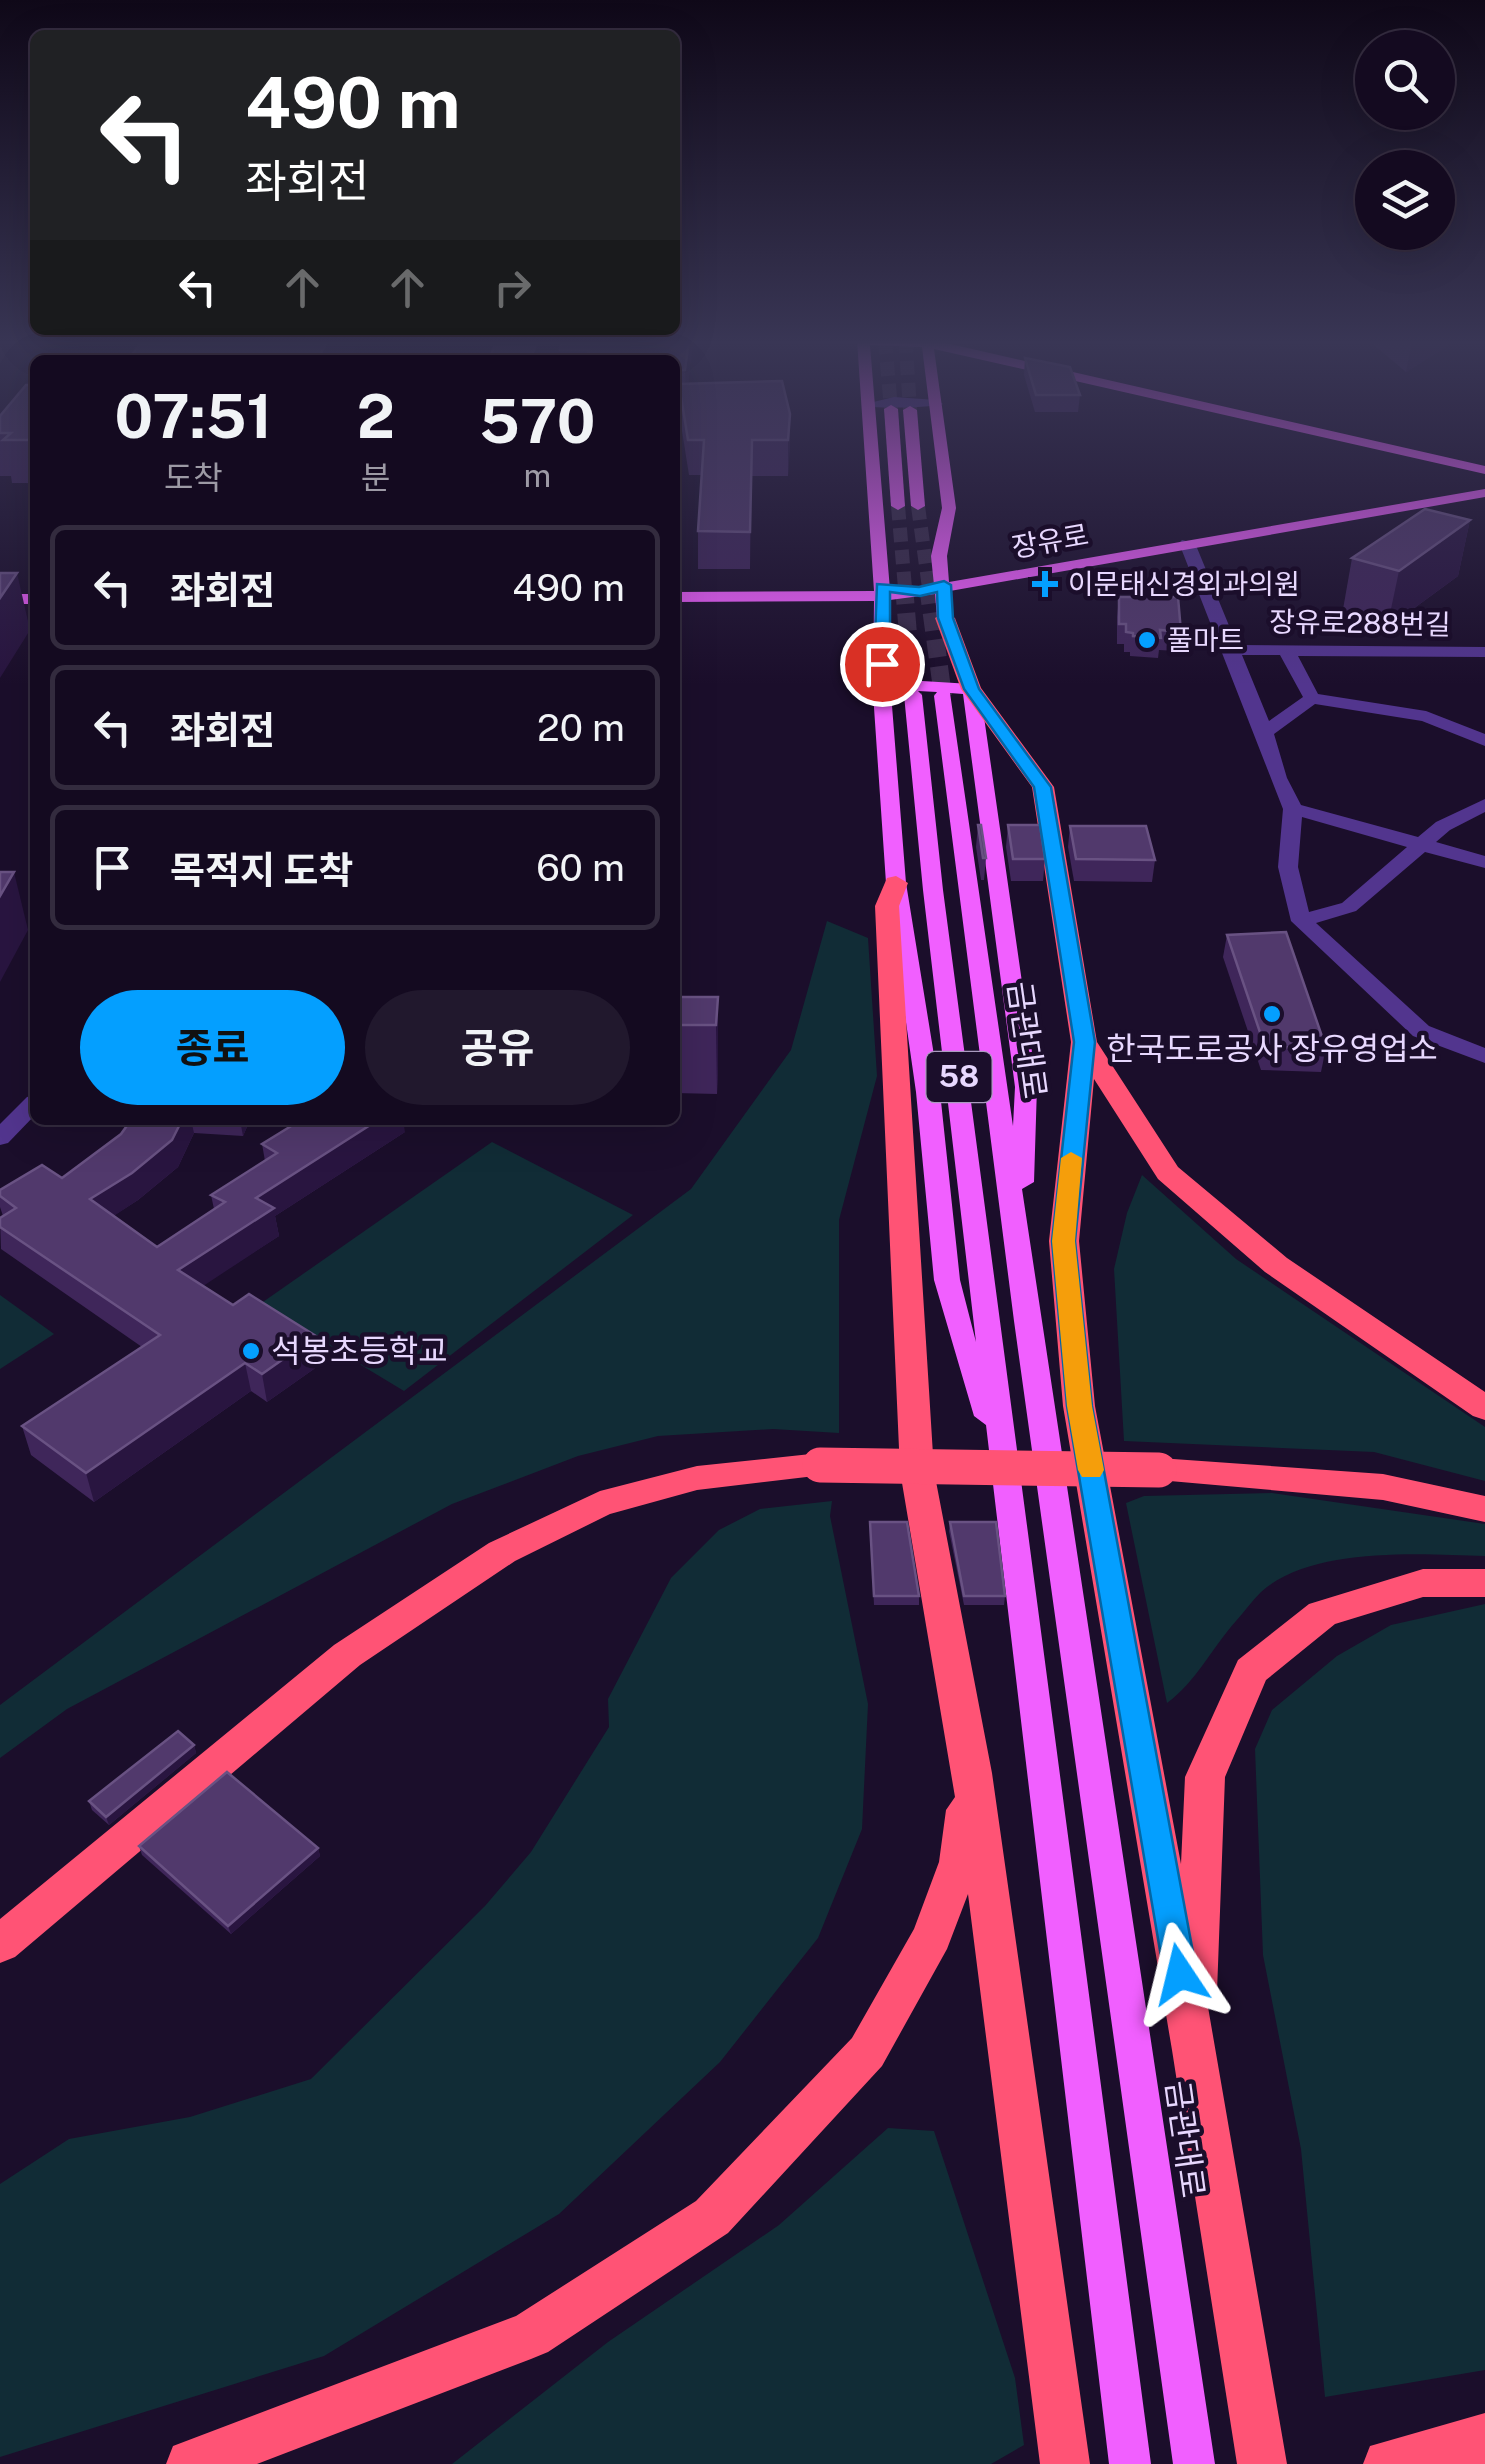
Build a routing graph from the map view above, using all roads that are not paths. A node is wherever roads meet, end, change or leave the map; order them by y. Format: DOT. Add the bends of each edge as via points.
graph roads {
  1 [pos="872,455"];
  2 [pos="894,455"];
  3 [pos="914,455"];
  4 [pos="942,455"];
  5 [pos="1420,455"];
  6 [pos="1485,470"];
  7 [pos="1485,493"];
  8 [pos="898,506"];
  9 [pos="918,506"];
  10 [pos="876,508"];
  11 [pos="949,508"];
  12 [pos="1187,543"];
  13 [pos="944,585"];
  14 [pos="0,586"];
  15 [pos="30,586"];
  16 [pos="680,586"];
  17 [pos="882,592"];
  18 [pos="0,598"];
  19 [pos="30,598"];
  20 [pos="680,598"];
  21 [pos="945,618"];
  22 [pos="1231,650"];
  23 [pos="1286,650"];
  24 [pos="1485,652"];
  25 [pos="972,689"];
  26 [pos="882,693"];
  27 [pos="913,695"];
  28 [pos="943,696"];
  29 [pos="1312,698"];
  30 [pos="1265,732"];
  31 [pos="1485,740"];
  32 [pos="1485,805"];
  33 [pos="1293,809"];
  34 [pos="1419,844"];
  35 [pos="1485,862"];
  36 [pos="896,883"];
  37 [pos="1300,921"];
  38 [pos="1084,1042"];
  39 [pos="1485,1056"];
  40 [pos="30,1107"];
  41 [pos="0,1138"];
  42 [pos="1027,1322"];
  43 [pos="1485,1408"];
  44 [pos="1004,1458"];
  45 [pos="1485,1509"];
  46 [pos="1485,1583"];
  47 [pos="972,1773"];
  48 [pos="0,1944"];
  49 [pos="1194,2050"];
  50 [pos="1485,2438"];
  51 [pos="1485,2462"];
  52 [pos="191,2464"];
  53 [pos="1066,2464"];
  54 [pos="1130,2464"];
  55 [pos="1194,2464"];
  56 [pos="1262,2464"];
  57 [pos="1388,2464"];
  58 [pos="1464,2464"];
  1 -- 10 [label="main road"];
  2 -- 8 [label="main road"];
  3 -- 9 [label="main road"];
  4 -- 11 [label="main road"];
  5 -- 6 [label="main road"];
  7 -- 12 [label="main road, 장유로"];
  10 -- 11 [label="main road"];
  10 -- 17 [label="main road"];
  11 -- 13 [label="main road" via="940,556"];
  12 -- 13 [label="main road, 장유로"];
  12 -- 22 [label="street, 장유로288번길"];
  13 -- 17 [label="main road, 장유로"];
  13 -- 21 [label="main road"];
  14 -- 15 [label="main road"];
  16 -- 17 [label="main road"];
  17 -- 20 [label="main road"];
  17 -- 26 [label="main road"];
  18 -- 19 [label="main road"];
  21 -- 25 [label="highway"];
  22 -- 23 [label="street, 장유로288번길"];
  22 -- 30 [label="street"];
  23 -- 24 [label="street, 장유로288번길"];
  23 -- 29 [label="street"];
  25 -- 26 [label="main road" via="906,684"];
  25 -- 38 [label="highway" via="1043,787"];
  25 -- 42 [label="main road" via="1026,1087 1021,1150"];
  26 -- 36 [label="main road"];
  27 -- 44 [label="main road, 58"];
  28 -- 42 [label="main road, 금관대로 / 58"];
  29 -- 30 [label="street"];
  29 -- 31 [label="street" via="1426,716"];
  30 -- 33 [label="street"];
  32 -- 34 [label="street"];
  33 -- 34 [label="street"];
  33 -- 37 [label="street" via="1288,867"];
  34 -- 35 [label="street"];
  34 -- 37 [label="street" via="1349,907"];
  36 -- 44 [label="main road" via="928,1092 947,1280"];
  36 -- 47 [label="highway" via="887,906 918,1472"];
  37 -- 39 [label="street" via="1421,1031"];
  38 -- 43 [label="highway" via="1168,1173 1276,1265"];
  38 -- 49 [label="highway" via="1064,1241 1079,1406"];
  40 -- 41 [label="street"];
  42 -- 55 [label="main road, 금관대로"];
  44 -- 54 [label="main road"];
  45 -- 48 [label="highway, bridge" via="1383,1487 1159,1470 820,1465 697,1478 600,1504 502,1552 346,1656"];
  46 -- 49 [label="highway" via="1423,1582 1322,1614 1251,1671 1205,1777"];
  47 -- 52 [label="highway" via="958,1862 932,1936 867,2052 712,2217 531,2335"];
  47 -- 53 [label="highway"];
  49 -- 56 [label="highway"];
  50 -- 57 [label="highway"];
  51 -- 58 [label="highway"];
}
